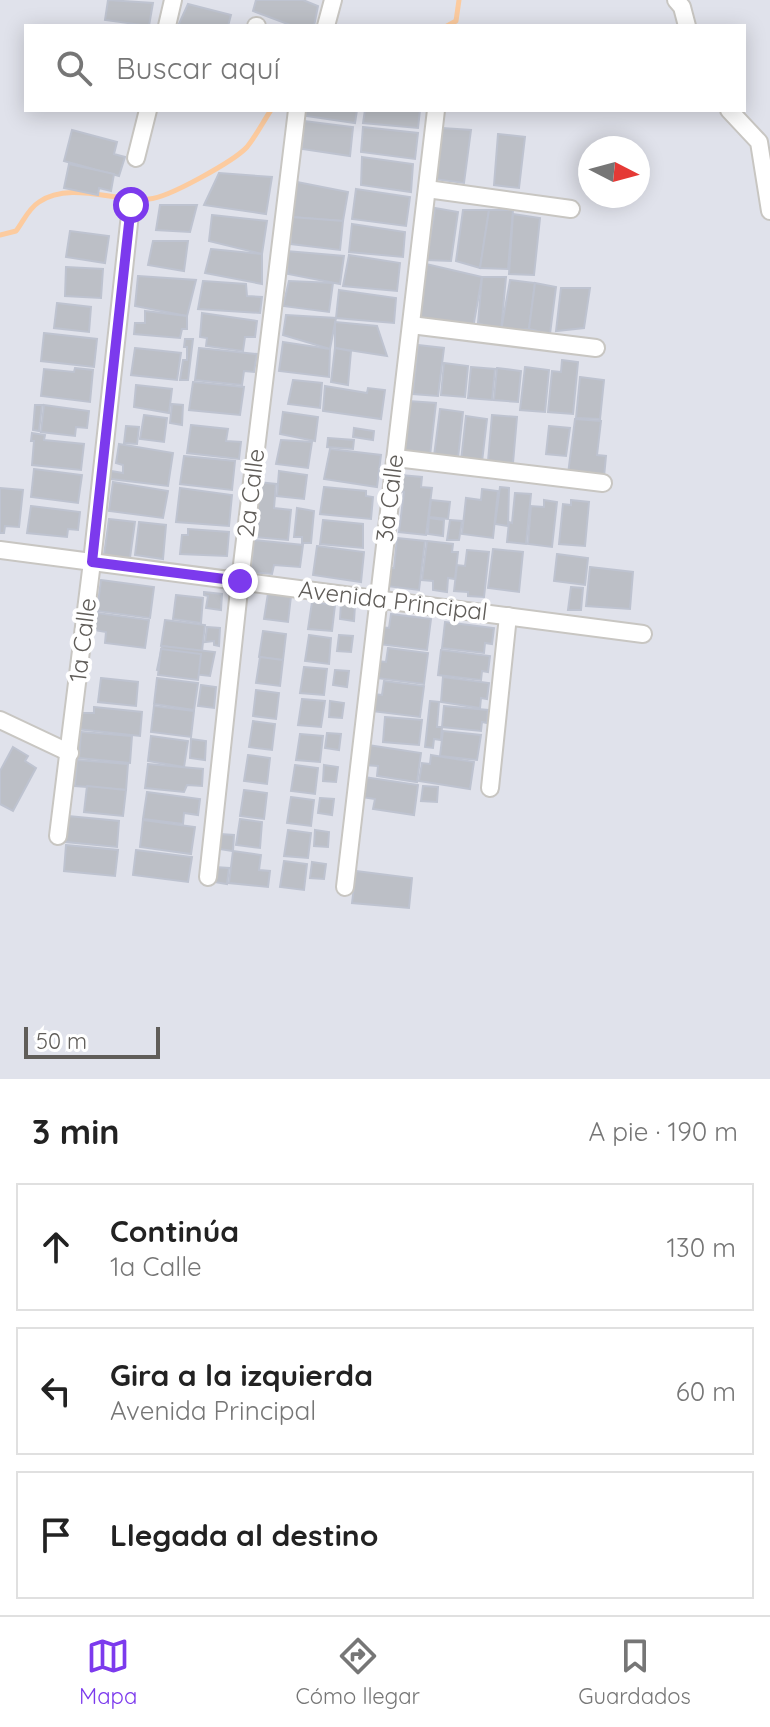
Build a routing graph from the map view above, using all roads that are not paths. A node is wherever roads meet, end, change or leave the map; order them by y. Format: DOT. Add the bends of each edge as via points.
graph roads {
  1 [pos="173,0"];
  2 [pos="333,0"];
  3 [pos="676,0"];
  4 [pos="167,24"];
  5 [pos="327,24"];
  6 [pos="686,24"];
  7 [pos="148,112"];
  8 [pos="297,112"];
  9 [pos="436,112"];
  10 [pos="731,112"];
  11 [pos="764,141"];
  12 [pos="136,158"];
  13 [pos="427,189"];
  14 [pos="131,205"];
  15 [pos="571,209"];
  16 [pos="770,211"];
  17 [pos="411,325"];
  18 [pos="596,348"];
  19 [pos="396,458"];
  20 [pos="603,483"];
  21 [pos="0,550"];
  22 [pos="92,562"];
  23 [pos="240,581"];
  24 [pos="378,598"];
  25 [pos="508,616"];
  26 [pos="643,634"];
  27 [pos="0,720"];
  28 [pos="70,753"];
  29 [pos="490,788"];
  30 [pos="58,836"];
  31 [pos="208,877"];
  32 [pos="345,887"];
  1 -- 4 [label="street"];
  2 -- 5 [label="street"];
  3 -- 6 [label="street"];
  7 -- 12 [label="street"];
  8 -- 23 [label="street, 2a Calle"];
  9 -- 13 [label="street, 3a Calle"];
  10 -- 11 [label="street"];
  11 -- 16 [label="street"];
  13 -- 15 [label="street"];
  13 -- 17 [label="street, 3a Calle"];
  14 -- 22 [label="street, 1a Calle"];
  17 -- 18 [label="street"];
  17 -- 19 [label="street, 3a Calle"];
  19 -- 20 [label="street"];
  19 -- 24 [label="street, 3a Calle"];
  21 -- 22 [label="street, Avenida Principal"];
  22 -- 23 [label="street, Avenida Principal"];
  22 -- 28 [label="street, 1a Calle"];
  23 -- 24 [label="street, Avenida Principal"];
  23 -- 31 [label="street, 2a Calle"];
  24 -- 25 [label="street, Avenida Principal"];
  24 -- 32 [label="street, 3a Calle"];
  25 -- 26 [label="street, Avenida Principal"];
  25 -- 29 [label="street"];
  27 -- 28 [label="street"];
  28 -- 30 [label="street, 1a Calle"];
}
